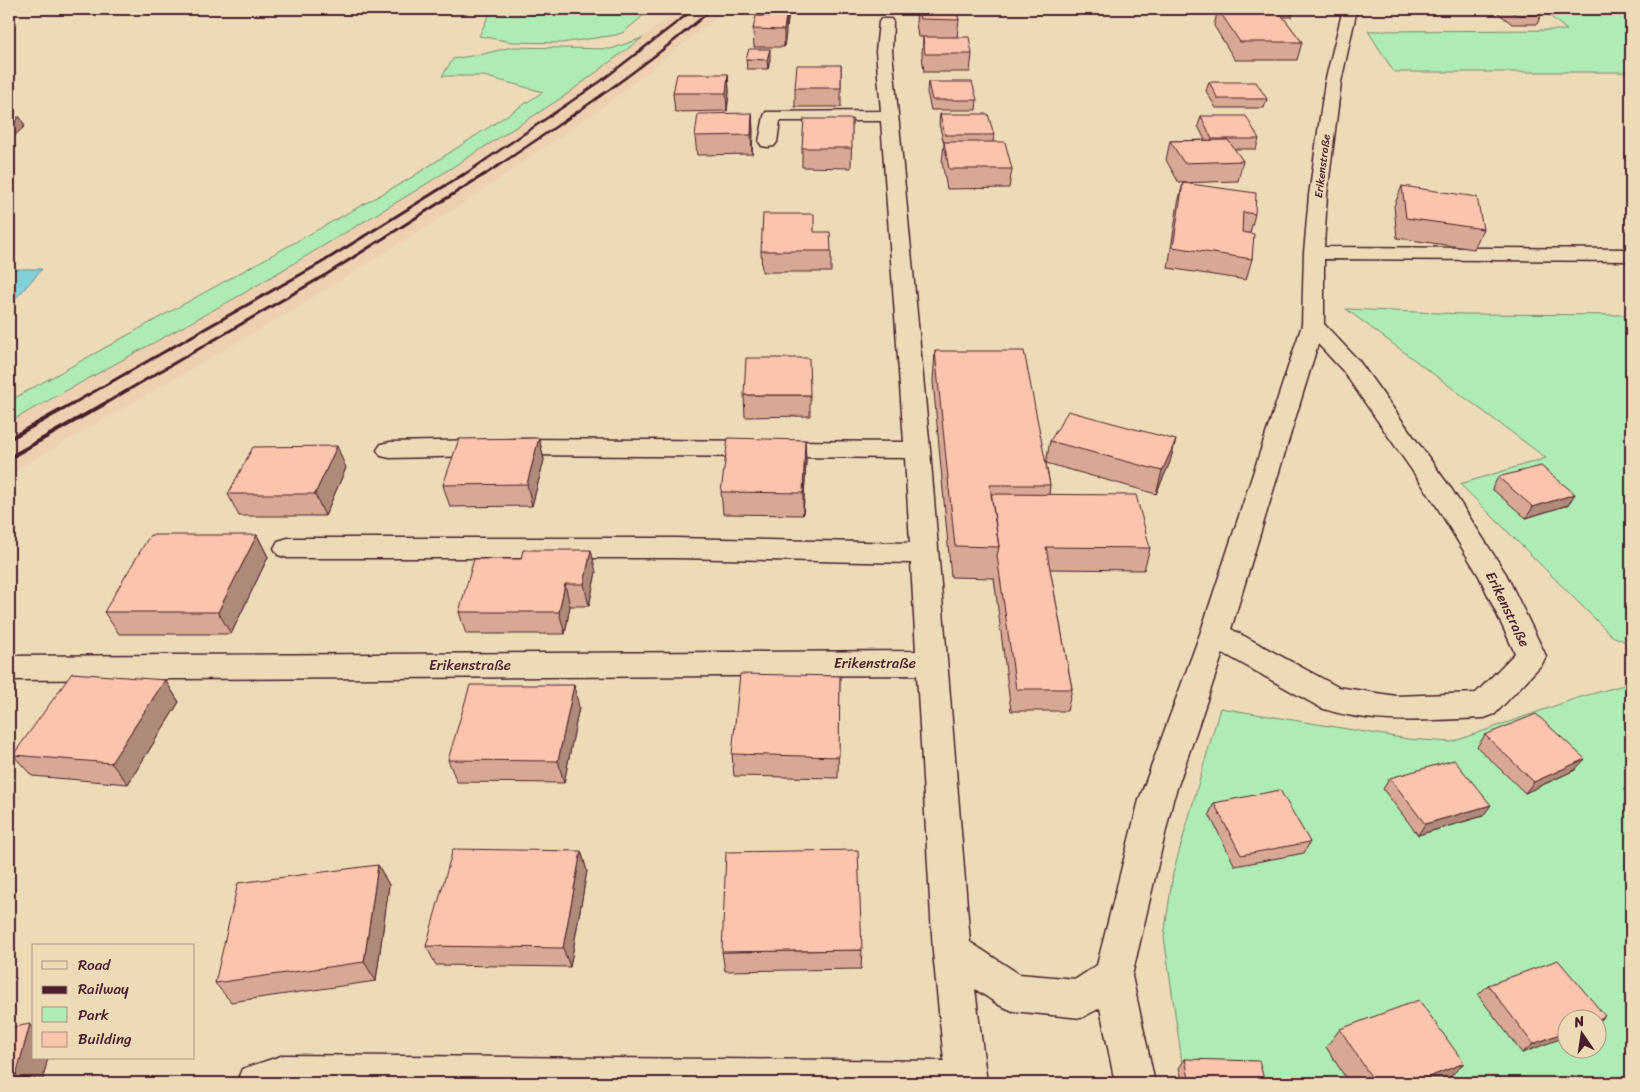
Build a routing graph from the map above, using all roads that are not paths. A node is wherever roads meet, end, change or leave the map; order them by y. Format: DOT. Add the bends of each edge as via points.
graph roads {
  1 [pos="1350,9"];
  2 [pos="886,22"];
  3 [pos="890,116"];
  4 [pos="768,142"];
  5 [pos="1314,252"];
  6 [pos="1631,255"];
  7 [pos="1313,325"];
  8 [pos="390,450"];
  9 [pos="917,450"];
  10 [pos="288,548"];
  11 [pos="924,553"];
  12 [pos="1215,634"];
  13 [pos="932,663"];
  14 [pos="9,668"];
  15 [pos="952,952"];
  16 [pos="1113,976"];
  17 [pos="966,1082"];
  18 [pos="256,1083"];
  19 [pos="1135,1083"];
  1 -- 5 [label="street, Erikenstraße" via="1333,82"];
  2 -- 3 [label="street" via="884,51"];
  3 -- 4 [label="street" via="772,116"];
  3 -- 9 [label="street"];
  5 -- 6 [label="street"];
  5 -- 7 [label="street, Erikenstraße"];
  7 -- 12 [label="street, Erikenstraße"];
  7 -- 12 [label="street, Erikenstraße" via="1350,366 1443,496 1492,574 1530,656 1484,706 1396,709 1332,699"];
  8 -- 9 [label="street" via="522,447"];
  9 -- 11 [label="street"];
  10 -- 11 [label="street" via="674,548"];
  11 -- 13 [label="street"];
  12 -- 16 [label="street, Erikenstraße" via="1156,800"];
  13 -- 14 [label="street, Erikenstraße"];
  13 -- 15 [label="street"];
  15 -- 16 [label="street" via="1012,992 1081,999"];
  15 -- 17 [label="street"];
  16 -- 19 [label="street"];
  17 -- 18 [label="street" via="284,1075"];
}
